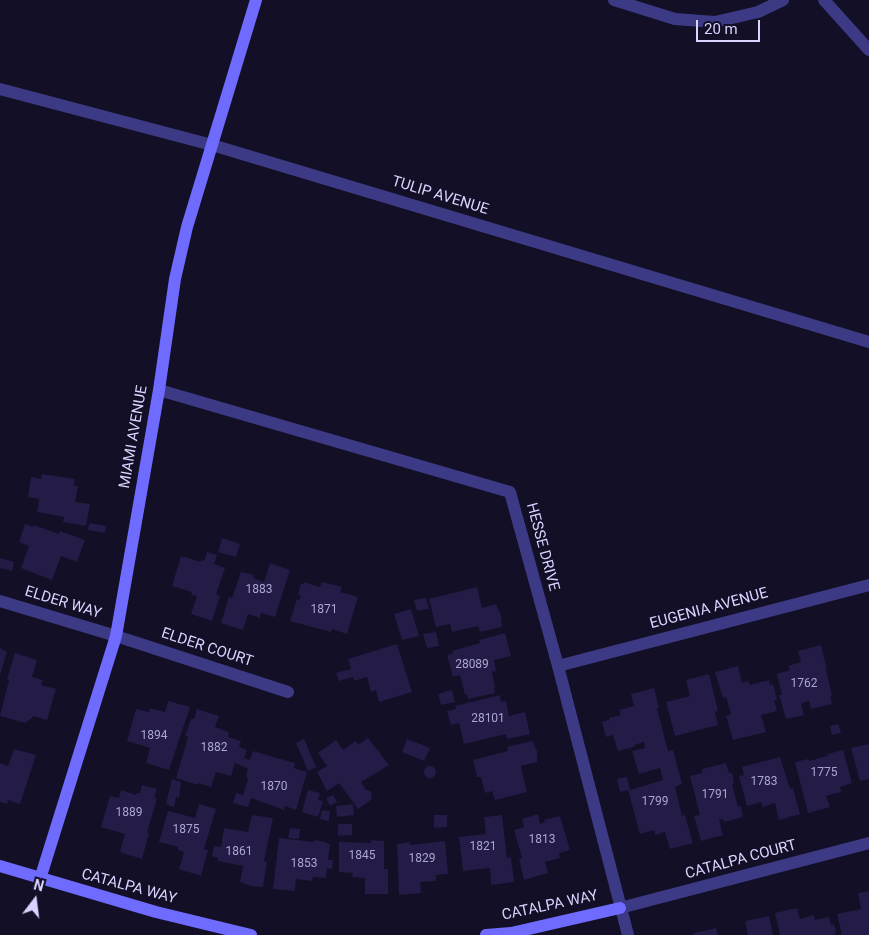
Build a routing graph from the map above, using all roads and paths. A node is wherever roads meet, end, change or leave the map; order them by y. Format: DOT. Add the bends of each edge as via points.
graph roads {
  1 [pos="256,0"];
  2 [pos="614,0"];
  3 [pos="783,0"];
  4 [pos="824,0"];
  5 [pos="869,50"];
  6 [pos="0,89"];
  7 [pos="212,145"];
  8 [pos="869,342"];
  9 [pos="159,390"];
  10 [pos="869,585"];
  11 [pos="0,601"];
  12 [pos="116,636"];
  13 [pos="558,666"];
  14 [pos="288,692"];
  15 [pos="869,843"];
  16 [pos="0,866"];
  17 [pos="40,879"];
  18 [pos="620,908"];
  19 [pos="250,935"];
  20 [pos="486,935"];
  21 [pos="628,935"];
  1 -- 7 [label="street, MIAMI AVENUE"];
  2 -- 3 [label="street" via="675,18 715,22 758,12"];
  4 -- 5 [label="street"];
  6 -- 7 [label="street, TULIP AVENUE"];
  7 -- 8 [label="street, TULIP AVENUE"];
  7 -- 9 [label="street, MIAMI AVENUE" via="186,227"];
  9 -- 12 [label="street, MIAMI AVENUE"];
  9 -- 13 [label="street, HESSE DRIVE" via="510,492"];
  10 -- 13 [label="street, EUGENIA AVENUE"];
  11 -- 12 [label="street, ELDER WAY"];
  12 -- 14 [label="street, ELDER COURT"];
  12 -- 17 [label="street, MIAMI AVENUE"];
  13 -- 18 [label="street, HESSE DRIVE"];
  15 -- 18 [label="street, CATALPA COURT"];
  16 -- 17 [label="street, CATALPA WAY"];
  17 -- 19 [label="street, CATALPA WAY"];
  18 -- 20 [label="street, CATALPA WAY"];
  18 -- 21 [label="street, HESSE DRIVE"];
}
